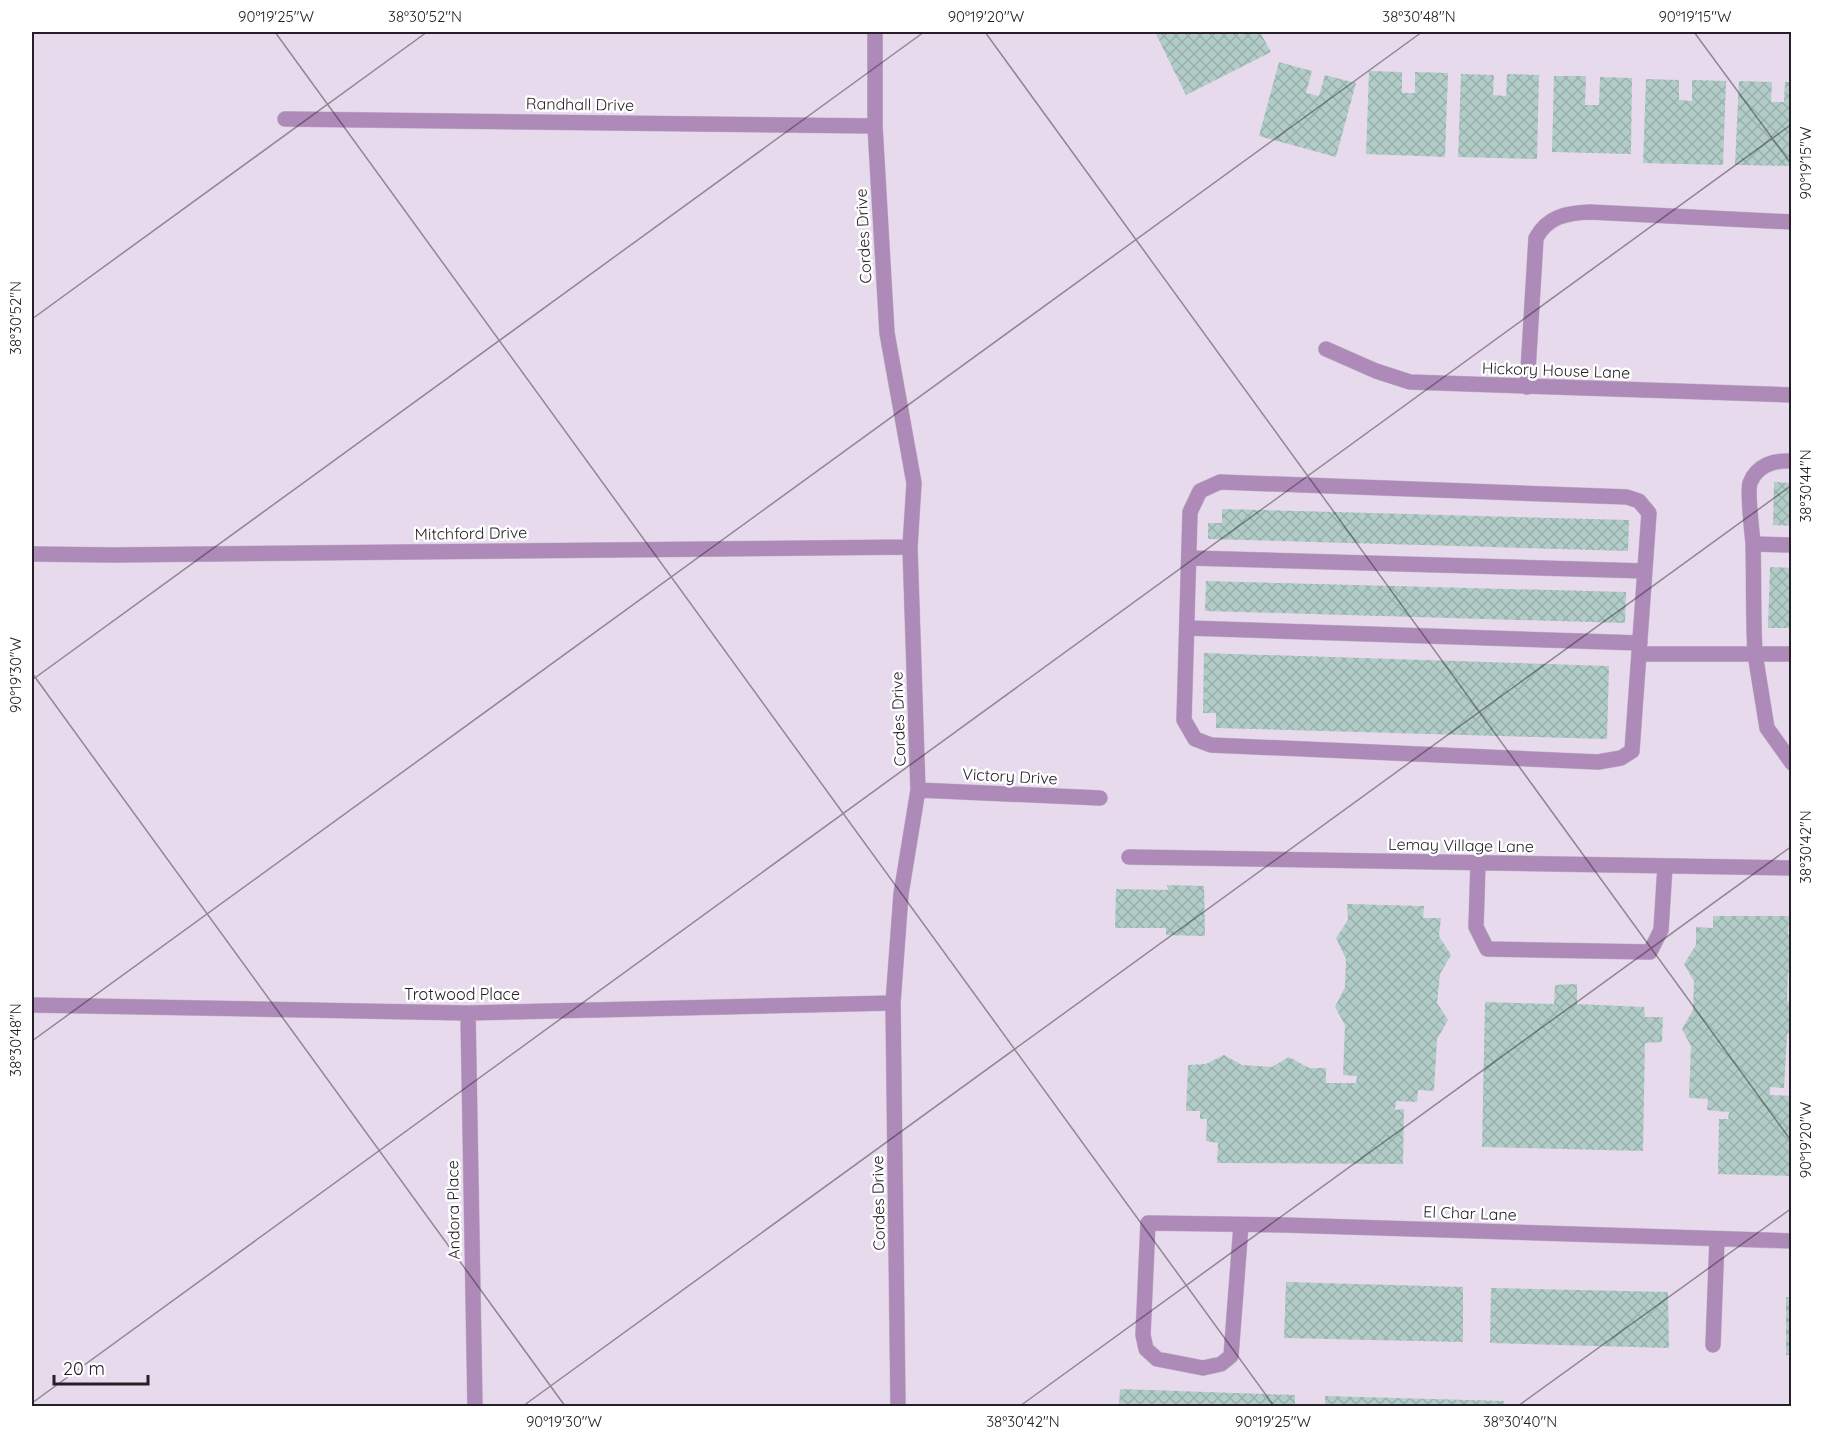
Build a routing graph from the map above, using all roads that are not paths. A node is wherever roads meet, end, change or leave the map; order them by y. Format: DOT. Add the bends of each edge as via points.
graph roads {
  1 [pos="875,32"];
  2 [pos="285,119"];
  3 [pos="875,126"];
  4 [pos="1791,222"];
  5 [pos="1326,349"];
  6 [pos="1527,387"];
  7 [pos="1791,395"];
  8 [pos="1791,461"];
  9 [pos="1753,544"];
  10 [pos="1791,545"];
  11 [pos="910,547"];
  12 [pos="32,554"];
  13 [pos="1189,558"];
  14 [pos="1645,571"];
  15 [pos="1187,628"];
  16 [pos="1640,649"];
  17 [pos="1755,654"];
  18 [pos="1791,654"];
  19 [pos="1791,763"];
  20 [pos="918,790"];
  21 [pos="1100,798"];
  22 [pos="1130,857"];
  23 [pos="1479,863"];
  24 [pos="1665,866"];
  25 [pos="1791,868"];
  26 [pos="893,1003"];
  27 [pos="32,1005"];
  28 [pos="468,1013"];
  29 [pos="1241,1224"];
  30 [pos="1717,1239"];
  31 [pos="1791,1241"];
  32 [pos="1713,1345"];
  33 [pos="475,1407"];
  34 [pos="898,1407"];
  1 -- 3 [label="street, Cordes Drive"];
  2 -- 3 [label="street, Randhall Drive"];
  3 -- 11 [label="street, Cordes Drive" via="887,333 914,483"];
  4 -- 6 [label="street" via="1590,212 1557,217 1536,238"];
  5 -- 6 [label="street, Hickory House Lane" via="1410,382"];
  6 -- 7 [label="street, Hickory House Lane"];
  8 -- 9 [label="street" via="1779,460 1762,467 1749,484"];
  9 -- 10 [label="street"];
  9 -- 17 [label="street"];
  11 -- 12 [label="street, Mitchford Drive"];
  11 -- 20 [label="street, Cordes Drive"];
  13 -- 14 [label="street"];
  13 -- 14 [label="street" via="1190,512 1200,491 1220,482 1627,497 1639,501 1649,513"];
  13 -- 15 [label="street"];
  14 -- 16 [label="street"];
  15 -- 16 [label="street"];
  15 -- 16 [label="street" via="1184,720 1195,738 1211,745 1598,762 1621,758 1632,751"];
  16 -- 17 [label="street"];
  17 -- 18 [label="street"];
  17 -- 19 [label="street" via="1767,728"];
  20 -- 21 [label="street, Victory Drive"];
  20 -- 26 [label="street, Cordes Drive" via="901,894"];
  22 -- 23 [label="street, Lemay Village Lane"];
  23 -- 24 [label="street, Lemay Village Lane"];
  23 -- 24 [label="street" via="1476,927 1487,949 1638,952 1650,952 1661,930"];
  24 -- 25 [label="street, Lemay Village Lane"];
  26 -- 28 [label="street, Trotwood Place"];
  26 -- 34 [label="street, Cordes Drive"];
  27 -- 28 [label="street, Trotwood Place"];
  28 -- 33 [label="street, Andora Place"];
  29 -- 29 [label="street, El Char Lane" via="1148,1223 1143,1335 1146,1349 1157,1359 1203,1368 1221,1364 1231,1356"];
  29 -- 30 [label="street, El Char Lane"];
  30 -- 31 [label="street, El Char Lane"];
  30 -- 32 [label="street"];
}
